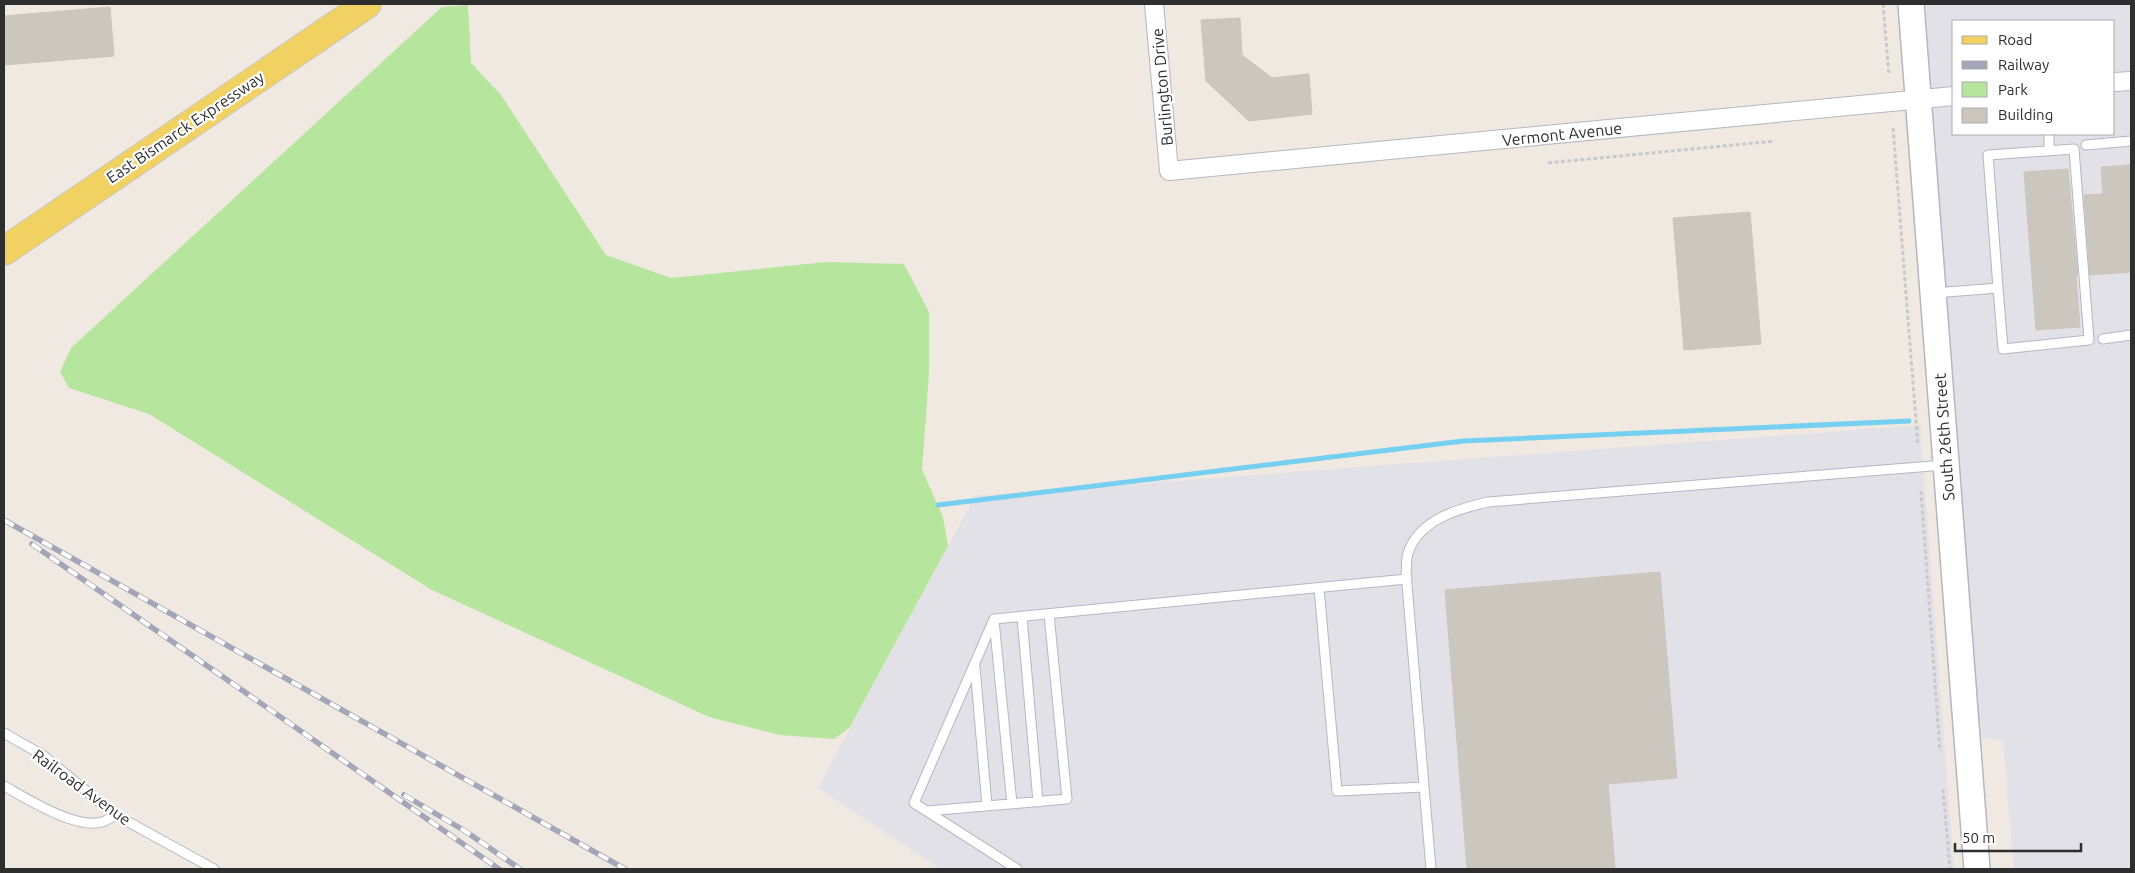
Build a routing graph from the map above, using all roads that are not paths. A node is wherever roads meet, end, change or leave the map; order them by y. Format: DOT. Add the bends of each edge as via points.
graph roads {
  1 [pos="367,4"];
  2 [pos="1154,4"];
  3 [pos="1911,4"];
  4 [pos="2131,81"];
  5 [pos="2115,82"];
  6 [pos="1952,96"];
  7 [pos="1918,99"];
  8 [pos="2048,135"];
  9 [pos="2131,141"];
  10 [pos="2086,145"];
  11 [pos="2050,151"];
  12 [pos="1169,171"];
  13 [pos="4,251"];
  14 [pos="1998,288"];
  15 [pos="1933,294"];
  16 [pos="2131,335"];
  17 [pos="2103,339"];
  18 [pos="1946,465"];
  19 [pos="1407,579"];
  20 [pos="1319,588"];
  21 [pos="1049,614"];
  22 [pos="1022,616"];
  23 [pos="994,619"];
  24 [pos="974,664"];
  25 [pos="4,733"];
  26 [pos="4,786"];
  27 [pos="1424,787"];
  28 [pos="1038,802"];
  29 [pos="1012,804"];
  30 [pos="987,806"];
  31 [pos="927,811"];
  32 [pos="114,814"];
  33 [pos="214,869"];
  34 [pos="1017,869"];
  35 [pos="1432,869"];
  36 [pos="1978,869"];
  1 -- 13 [label="main road, East Bismarck Expressway"];
  2 -- 12 [label="street, Burlington Drive"];
  3 -- 7 [label="street, South 26th Street"];
  4 -- 5 [label="street"];
  6 -- 7 [label="street, Vermont Avenue"];
  7 -- 12 [label="street, Vermont Avenue"];
  7 -- 15 [label="street, South 26th Street"];
  8 -- 11 [label="lane"];
  9 -- 10 [label="lane"];
  11 -- 14 [label="lane" via="1988,155"];
  11 -- 14 [label="lane" via="2074,149 2089,340 2003,348"];
  14 -- 15 [label="lane"];
  15 -- 18 [label="street, South 26th Street"];
  16 -- 17 [label="lane"];
  18 -- 19 [label="lane" via="1468,506 1430,524 1416,537 1407,555"];
  18 -- 36 [label="street, South 26th Street"];
  19 -- 20 [label="lane"];
  19 -- 27 [label="lane"];
  20 -- 21 [label="lane"];
  20 -- 27 [label="lane" via="1338,791"];
  21 -- 22 [label="lane"];
  21 -- 28 [label="lane" via="1067,799"];
  22 -- 23 [label="lane"];
  22 -- 28 [label="lane"];
  23 -- 24 [label="lane"];
  23 -- 29 [label="lane"];
  24 -- 30 [label="lane"];
  24 -- 31 [label="lane" via="914,803"];
  25 -- 32 [label="lane, Railroad Avenue" via="44,756"];
  26 -- 32 [label="lane" via="46,810 75,821 105,822"];
  27 -- 35 [label="lane"];
  28 -- 29 [label="lane"];
  29 -- 30 [label="lane"];
  30 -- 31 [label="lane"];
  31 -- 34 [label="lane"];
  32 -- 33 [label="lane, Railroad Avenue"];
}
